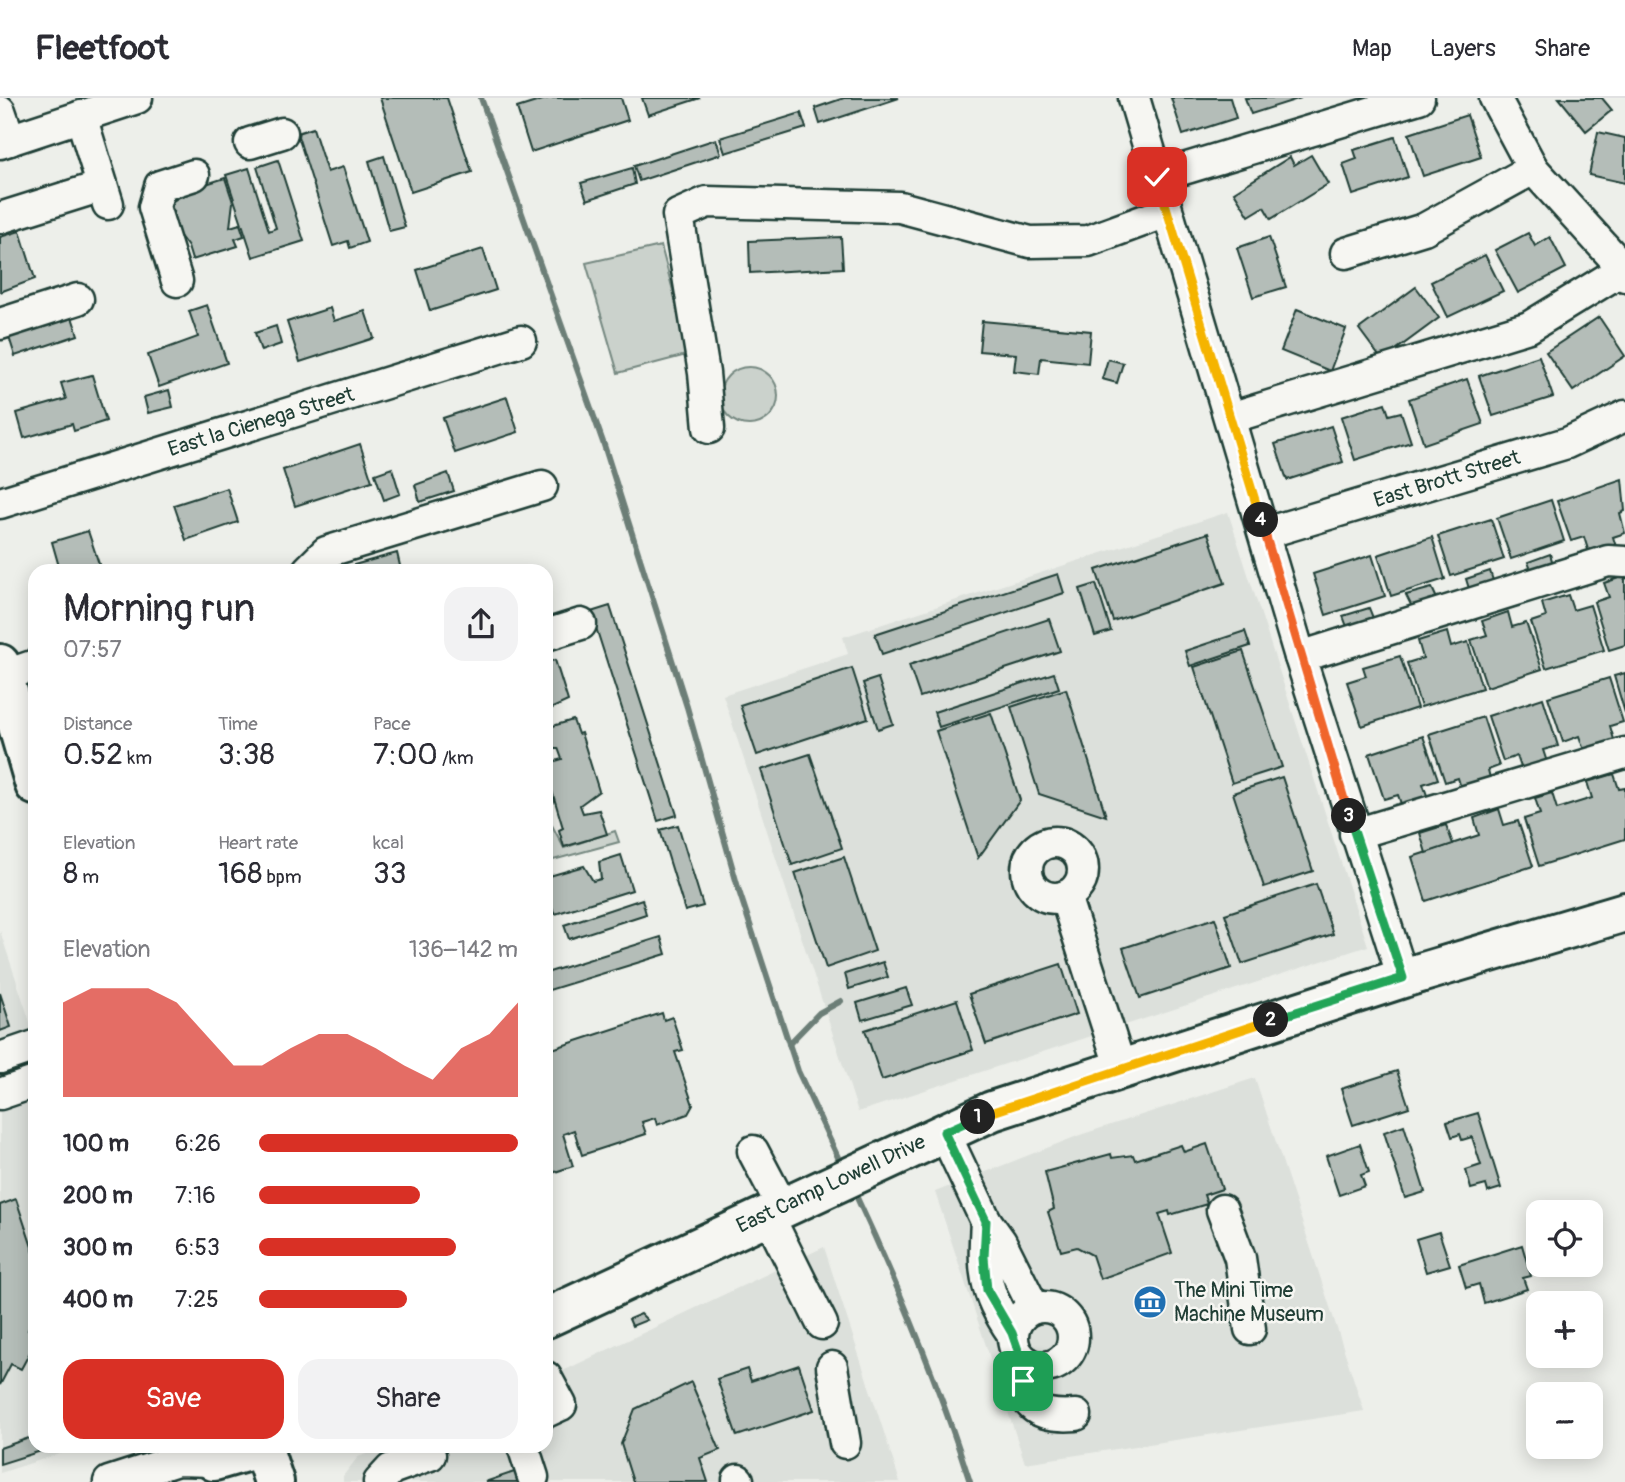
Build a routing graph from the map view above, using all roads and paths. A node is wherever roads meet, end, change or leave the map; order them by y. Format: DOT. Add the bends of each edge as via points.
graph roads {
  1 [pos="137,98"];
  2 [pos="1134,98"];
  3 [pos="1419,98"];
  4 [pos="1495,98"];
  5 [pos="0,111"];
  6 [pos="81,116"];
  7 [pos="282,133"];
  8 [pos="5,141"];
  9 [pos="250,143"];
  10 [pos="1533,169"];
  11 [pos="194,175"];
  12 [pos="1157,177"];
  13 [pos="1167,212"];
  14 [pos="0,218"];
  15 [pos="1346,253"];
  16 [pos="1622,265"];
  17 [pos="177,281"];
  18 [pos="78,299"];
  19 [pos="0,324"];
  20 [pos="521,341"];
  21 [pos="1625,416"];
  22 [pos="1230,418"];
  23 [pos="709,428"];
  24 [pos="542,486"];
  25 [pos="0,503"];
  26 [pos="1265,533"];
  27 [pos="1625,562"];
  28 [pos="314,564"];
  29 [pos="581,624"];
  30 [pos="553,633"];
  31 [pos="1300,657"];
  32 [pos="13,668"];
  33 [pos="28,748"];
  34 [pos="1625,753"];
  35 [pos="1355,834"];
  36 [pos="1065,896"];
  37 [pos="1625,912"];
  38 [pos="1403,978"];
  39 [pos="28,1048"];
  40 [pos="0,1058"];
  41 [pos="1121,1069"];
  42 [pos="28,1084"];
  43 [pos="0,1094"];
  44 [pos="944,1132"];
  45 [pos="753,1151"];
  46 [pos="1222,1209"];
  47 [pos="775,1210"];
  48 [pos="986,1221"];
  49 [pos="1034,1308"];
  50 [pos="553,1315"];
  51 [pos="822,1324"];
  52 [pos="1250,1329"];
  53 [pos="1012,1333"];
  54 [pos="1028,1363"];
  55 [pos="832,1367"];
  56 [pos="553,1390"];
  57 [pos="553,1409"];
  58 [pos="1076,1415"];
  59 [pos="845,1443"];
  60 [pos="525,1453"];
  61 [pos="266,1455"];
  62 [pos="430,1455"];
  63 [pos="208,1468"];
  64 [pos="533,1477"];
  65 [pos="109,1482"];
  66 [pos="379,1482"];
  1 -- 6 [label="street"];
  2 -- 12 [label="street"];
  3 -- 12 [label="street"];
  4 -- 10 [label="street"];
  5 -- 8 [label="street"];
  6 -- 8 [label="street"];
  6 -- 14 [label="street" via="105,195"];
  7 -- 9 [label="street"];
  10 -- 15 [label="street" via="1424,229"];
  10 -- 16 [label="street"];
  11 -- 17 [label="street" via="160,186 154,207"];
  12 -- 13 [label="street"];
  13 -- 22 [label="street"];
  13 -- 23 [label="street" via="1088,241 1030,242 900,206 707,202 678,215"];
  16 -- 22 [label="street" via="1528,327"];
  18 -- 19 [label="street"];
  20 -- 25 [label="street, East la Cienega Street"];
  21 -- 26 [label="street, East Brott Street" via="1567,443"];
  22 -- 26 [label="street"];
  24 -- 28 [label="street" via="326,552"];
  26 -- 31 [label="street"];
  27 -- 31 [label="street" via="1608,561"];
  29 -- 30 [label="street"];
  31 -- 35 [label="street"];
  32 -- 33 [label="main road"];
  34 -- 35 [label="street"];
  35 -- 38 [label="street"];
  36 -- 41 [label="street"];
  37 -- 38 [label="main road, East Camp Lowell Drive"];
  38 -- 41 [label="main road, East Camp Lowell Drive"];
  39 -- 40 [label="street"];
  41 -- 44 [label="main road, East Camp Lowell Drive" via="992,1111"];
  42 -- 43 [label="street"];
  44 -- 47 [label="main road, East Camp Lowell Drive"];
  44 -- 48 [label="street"];
  45 -- 47 [label="street"];
  46 -- 52 [label="street" via="1240,1258"];
  47 -- 50 [label="main road, East Camp Lowell Drive"];
  47 -- 51 [label="street"];
  48 -- 49 [label="street"];
  48 -- 53 [label="street" via="987,1290"];
  49 -- 53 [label="street" via="1024,1314"];
  49 -- 54 [label="street" via="1057,1310 1068,1319 1073,1343 1066,1357 1052,1366"];
  53 -- 54 [label="street" via="1021,1359"];
  54 -- 58 [label="street" via="1023,1381 1033,1407 1050,1417"];
  55 -- 59 [label="street"];
  56 -- 57 [label="street" via="561,1405"];
  60 -- 64 [label="street"];
  61 -- 63 [label="main road"];
  62 -- 66 [label="street" via="391,1469"];
  63 -- 65 [label="street" via="177,1460"];
}
